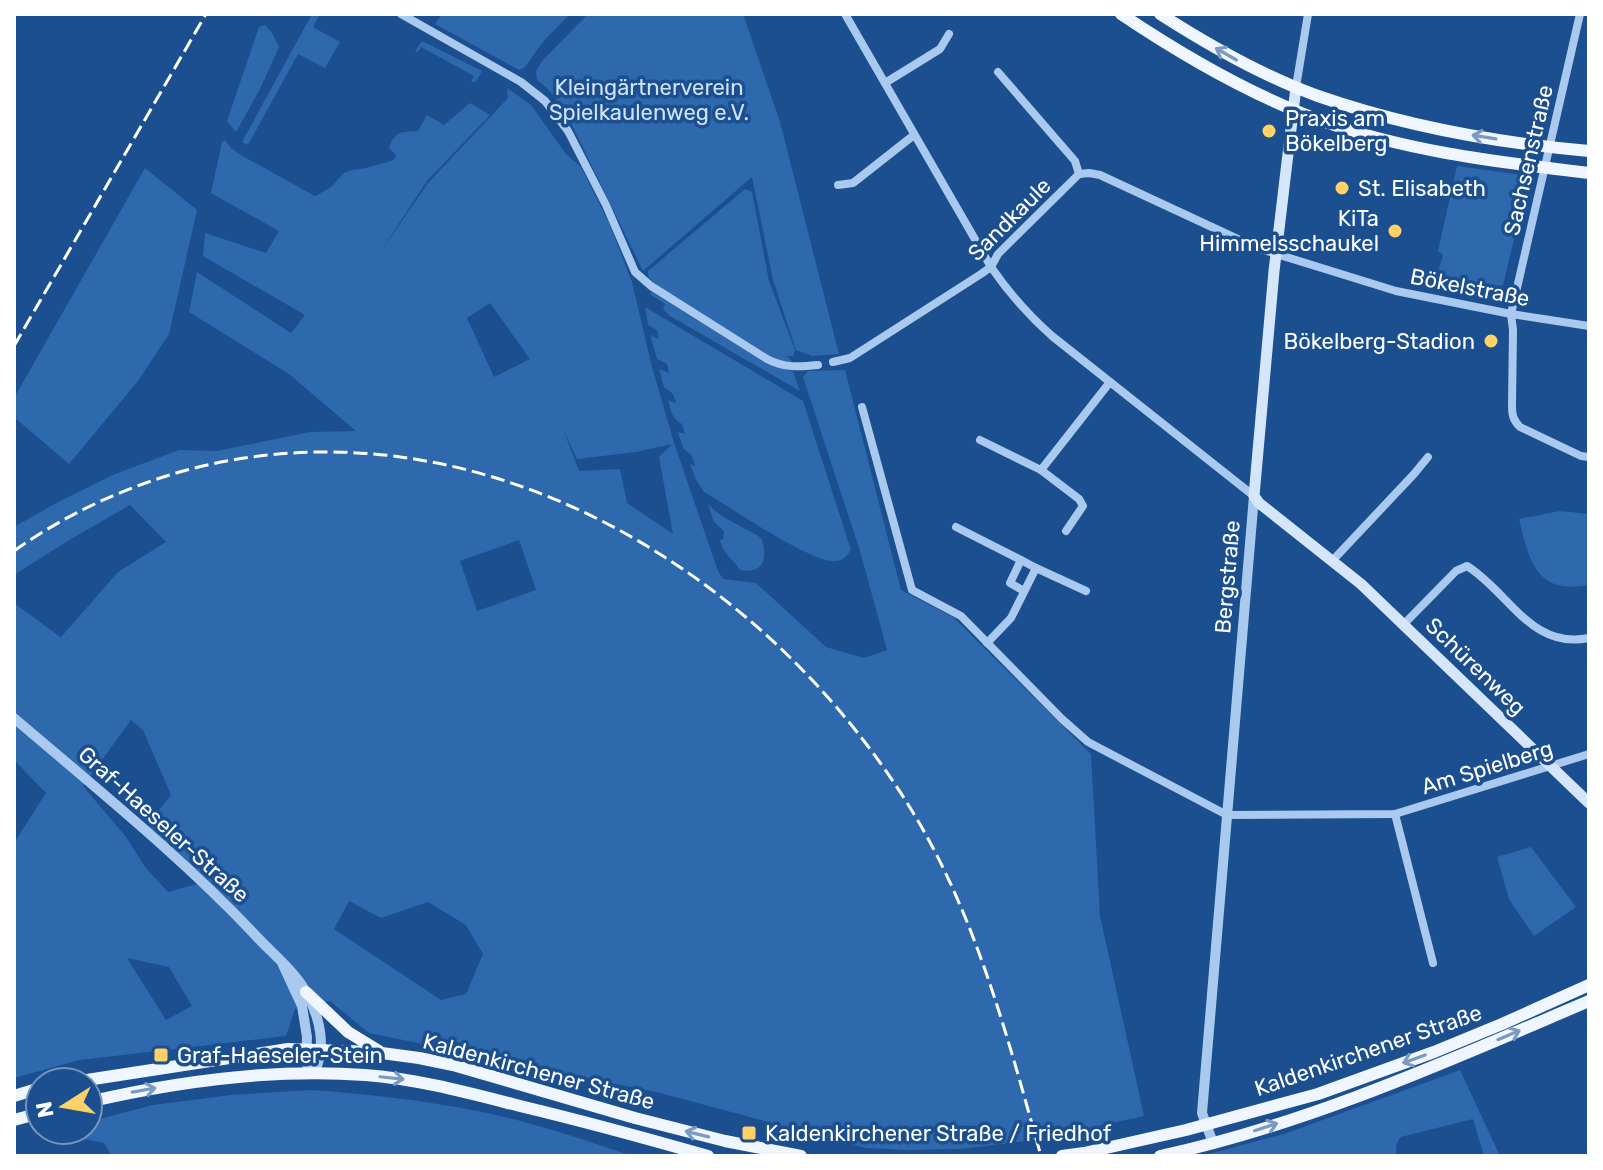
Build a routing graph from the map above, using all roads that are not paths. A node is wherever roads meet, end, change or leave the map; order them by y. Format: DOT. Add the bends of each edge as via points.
graph roads {
  1 [pos="401,14"];
  2 [pos="845,14"];
  3 [pos="1121,14"];
  4 [pos="1160,14"];
  5 [pos="1308,14"];
  6 [pos="1580,14"];
  7 [pos="949,34"];
  8 [pos="998,72"];
  9 [pos="885,83"];
  10 [pos="1296,87"];
  11 [pos="1293,109"];
  12 [pos="914,135"];
  13 [pos="1551,148"];
  14 [pos="1589,151"];
  15 [pos="1545,167"];
  16 [pos="1589,173"];
  17 [pos="1079,174"];
  18 [pos="838,185"];
  19 [pos="1276,254"];
  20 [pos="991,267"];
  21 [pos="1511,314"];
  22 [pos="1589,326"];
  23 [pos="833,362"];
  24 [pos="818,365"];
  25 [pos="1110,382"];
  26 [pos="862,407"];
  27 [pos="980,440"];
  28 [pos="1428,457"];
  29 [pos="1589,457"];
  30 [pos="1041,470"];
  31 [pos="1254,496"];
  32 [pos="956,527"];
  33 [pos="1066,531"];
  34 [pos="1021,560"];
  35 [pos="1333,560"];
  36 [pos="1036,568"];
  37 [pos="1024,591"];
  38 [pos="1086,591"];
  39 [pos="1404,624"];
  40 [pos="1589,638"];
  41 [pos="987,643"];
  42 [pos="14,718"];
  43 [pos="1589,754"];
  44 [pos="1550,766"];
  45 [pos="1589,803"];
  46 [pos="1395,814"];
  47 [pos="1227,815"];
  48 [pos="1433,963"];
  49 [pos="283,965"];
  50 [pos="1589,985"];
  51 [pos="306,992"];
  52 [pos="1589,1001"];
  53 [pos="307,1049"];
  54 [pos="321,1049"];
  55 [pos="382,1053"];
  56 [pos="314,1073"];
  57 [pos="104,1077"];
  58 [pos="104,1098"];
  59 [pos="1206,1125"];
  60 [pos="1213,1143"];
  61 [pos="708,1156"];
  62 [pos="801,1156"];
  63 [pos="1062,1156"];
  64 [pos="1160,1156"];
  1 -- 24 [label="street" via="545,101 568,131 635,272 651,286 767,359 783,366"];
  2 -- 9 [label="street, Schürenweg"];
  3 -- 11 [label="main road" via="1226,79"];
  10 -- 4 [label="main road, one-way" via="1242,63"];
  5 -- 10 [label="street, Bergstraße"];
  6 -- 13 [label="street, Sachsenstraße"];
  7 -- 9 [label="street" via="940,49"];
  8 -- 17 [label="street, Sandkaule" via="1075,161"];
  9 -- 12 [label="street, Schürenweg"];
  10 -- 11 [label="main road, Bergstraße"];
  13 -- 10 [label="main road, one-way" via="1432,127"];
  11 -- 15 [label="main road" via="1428,150"];
  11 -- 19 [label="main road, Bergstraße"];
  12 -- 18 [label="street" via="853,183"];
  12 -- 20 [label="street, Schürenweg"];
  13 -- 14 [label="main road"];
  13 -- 15 [label="street, Sachsenstraße"];
  15 -- 16 [label="main road"];
  15 -- 21 [label="street, Sachsenstraße"];
  17 -- 19 [label="street, Bökelstraße" via="1100,175"];
  17 -- 20 [label="street, Sandkaule"];
  19 -- 21 [label="street, Bökelstraße" via="1396,291"];
  19 -- 31 [label="main road, Bergstraße"];
  20 -- 23 [label="street, Sandkaule" via="850,358"];
  20 -- 25 [label="street, Schürenweg" via="1032,319"];
  21 -- 22 [label="street, Bökelstraße"];
  21 -- 29 [label="street, Sachsenstraße" via="1515,422"];
  25 -- 30 [label="street"];
  25 -- 31 [label="street, Schürenweg"];
  26 -- 41 [label="street" via="912,590 961,616"];
  27 -- 30 [label="street"];
  28 -- 35 [label="street"];
  30 -- 33 [label="street" via="1083,506"];
  31 -- 35 [label="main road, Schürenweg"];
  31 -- 47 [label="street, Bergstraße"];
  32 -- 34 [label="street"];
  34 -- 36 [label="street"];
  34 -- 37 [label="street" via="1010,583"];
  35 -- 39 [label="main road, Schürenweg"];
  36 -- 37 [label="street"];
  36 -- 38 [label="street"];
  37 -- 41 [label="street" via="1011,618"];
  39 -- 40 [label="street" via="1467,566 1553,638"];
  39 -- 44 [label="main road, Schürenweg"];
  41 -- 47 [label="street" via="1088,742"];
  42 -- 49 [label="street, Graf-Haeseler-Straße" via="183,864"];
  43 -- 44 [label="street, Am Spielberg"];
  44 -- 45 [label="main road, Schürenweg"];
  44 -- 46 [label="street, Am Spielberg"];
  46 -- 47 [label="street, Am Spielberg"];
  46 -- 48 [label="street"];
  47 -- 59 [label="street, Bergstraße" via="1202,1113"];
  49 -- 51 [label="street, Graf-Haeseler-Straße"];
  49 -- 53 [label="street, Graf-Haeseler-Straße" via="302,1006"];
  50 -- 59 [label="main road, Kaldenkirchener Straße, one-way" via="1318,1094"];
  51 -- 54 [label="street, Graf-Haeseler-Straße" via="315,1010"];
  51 -- 55 [label="main road" via="348,1032"];
  60 -- 52 [label="main road, Kaldenkirchener Straße, one-way" via="1339,1103"];
  53 -- 54 [label="main road, Kaldenkirchener Straße"];
  53 -- 56 [label="street, Graf-Haeseler-Straße" via="306,1063"];
  53 -- 57 [label="main road, Kaldenkirchener Straße"];
  54 -- 55 [label="main road, Kaldenkirchener Straße"];
  54 -- 56 [label="street, Graf-Haeseler-Straße"];
  62 -- 55 [label="main road, Kaldenkirchener Straße, one-way" via="635,1118 453,1065"];
  58 -- 56 [label="main road, Kaldenkirchener Straße, one-way" via="229,1077"];
  56 -- 61 [label="main road, Kaldenkirchener Straße, one-way" via="419,1081"];
  59 -- 60 [label="street, Bergstraße"];
  59 -- 63 [label="main road, Kaldenkirchener Straße"];
  60 -- 64 [label="main road, Kaldenkirchener Straße"];
}
